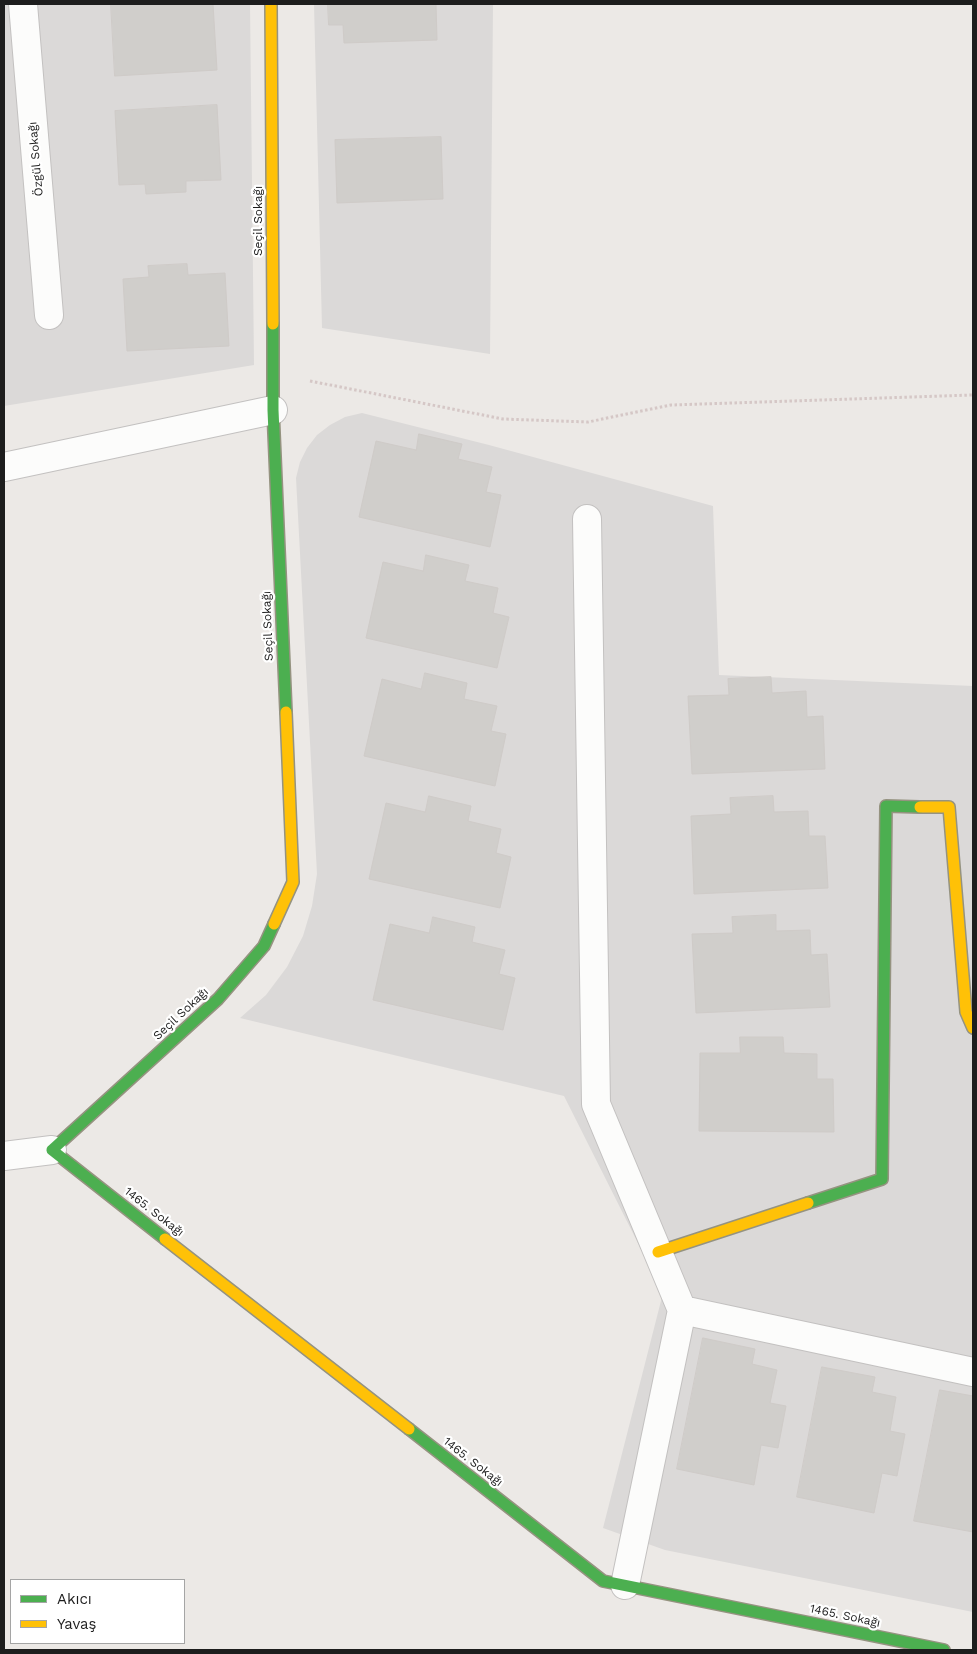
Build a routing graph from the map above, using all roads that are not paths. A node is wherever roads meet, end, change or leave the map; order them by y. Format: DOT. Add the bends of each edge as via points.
graph roads {
  1 [pos="23,4"];
  2 [pos="271,4"];
  3 [pos="49,315"];
  4 [pos="273,410"];
  5 [pos="4,466"];
  6 [pos="587,519"];
  7 [pos="973,1028"];
  8 [pos="52,1150"];
  9 [pos="4,1156"];
  10 [pos="658,1252"];
  11 [pos="682,1310"];
  12 [pos="973,1372"];
  13 [pos="625,1585"];
  14 [pos="944,1650"];
  1 -- 3 [label="street, Özgül Sokağı"];
  2 -- 4 [label="street, Seçil Sokağı"];
  4 -- 5 [label="street"];
  4 -- 8 [label="street, Seçil Sokağı" via="293,882 264,946 218,999"];
  6 -- 10 [label="street" via="596,1104"];
  7 -- 10 [label="street" via="966,1012 949,807 886,806 882,1178"];
  8 -- 9 [label="street"];
  8 -- 13 [label="street, 1465. Sokağı" via="603,1581"];
  10 -- 11 [label="street"];
  11 -- 12 [label="street"];
  11 -- 13 [label="street"];
  13 -- 14 [label="street, 1465. Sokağı"];
}
